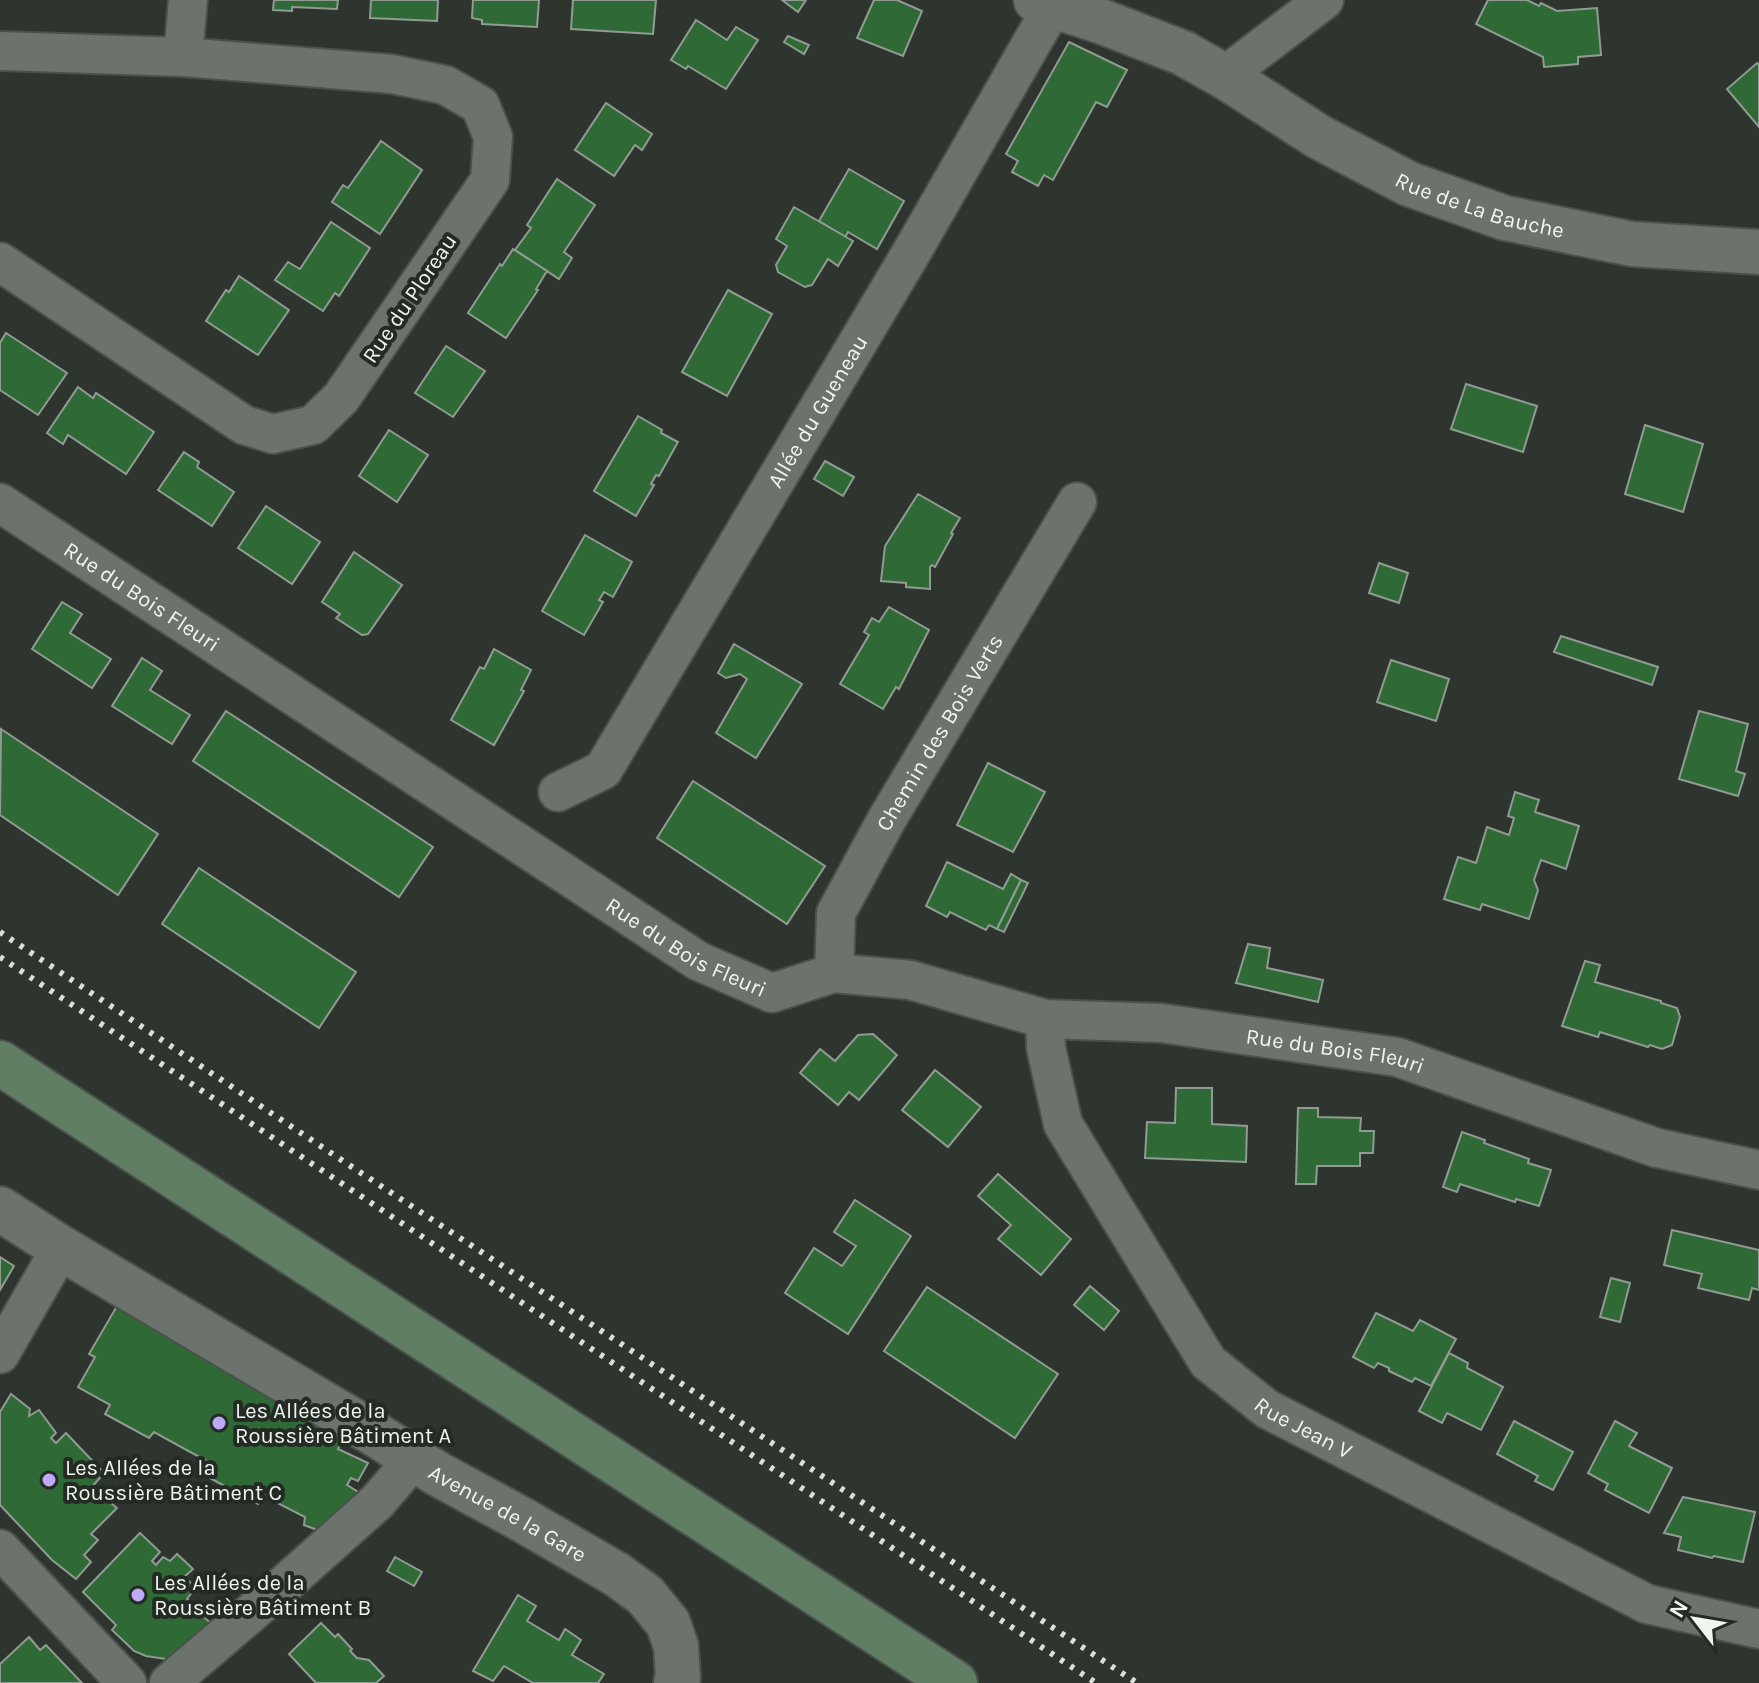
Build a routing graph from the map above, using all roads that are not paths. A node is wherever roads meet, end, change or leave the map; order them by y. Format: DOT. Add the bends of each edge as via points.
graph roads {
  1 [pos="188,0"];
  2 [pos="1324,0"];
  3 [pos="1044,3"];
  4 [pos="0,51"];
  5 [pos="183,57"];
  6 [pos="1229,79"];
  7 [pos="1759,252"];
  8 [pos="0,262"];
  9 [pos="1077,502"];
  10 [pos="0,503"];
  11 [pos="558,792"];
  12 [pos="834,973"];
  13 [pos="1045,1019"];
  14 [pos="0,1063"];
  15 [pos="1759,1170"];
  16 [pos="0,1209"];
  17 [pos="61,1248"];
  18 [pos="0,1354"];
  19 [pos="414,1459"];
  20 [pos="0,1549"];
  21 [pos="1759,1629"];
  22 [pos="127,1683"];
  23 [pos="169,1683"];
  24 [pos="676,1683"];
  25 [pos="955,1683"];
  1 -- 5 [label="street"];
  2 -- 6 [label="street" via="1240,64"];
  3 -- 6 [label="street, Rue de La Bauche" via="1183,53"];
  3 -- 11 [label="street, Allée du Gueneau" via="902,269 603,770"];
  4 -- 5 [label="street, Rue du Ploreau"];
  5 -- 8 [label="street, Rue du Ploreau" via="392,74 445,85 480,105 493,137 490,180 341,398 313,425 273,434 244,425"];
  6 -- 7 [label="street, Rue de La Bauche" via="1319,137 1409,184 1505,218 1632,244"];
  9 -- 12 [label="street, Chemin des Bois Verts" via="836,913"];
  10 -- 12 [label="street, Rue du Bois Fleuri" via="698,961 772,993"];
  12 -- 13 [label="street, Rue du Bois Fleuri" via="910,980"];
  13 -- 15 [label="street, Rue du Bois Fleuri" via="1161,1023 1397,1057 1657,1148"];
  13 -- 21 [label="street, Rue Jean V" via="1063,1124 1208,1362 1267,1409 1647,1604"];
  14 -- 25 [label="main road"];
  16 -- 17 [label="street, Avenue de la Gare"];
  17 -- 18 [label="street"];
  17 -- 19 [label="street, Avenue de la Gare"];
  19 -- 23 [label="street" via="377,1502"];
  19 -- 24 [label="street, Avenue de la Gare" via="645,1595 668,1623 676,1646"];
  20 -- 22 [label="street"];
}
